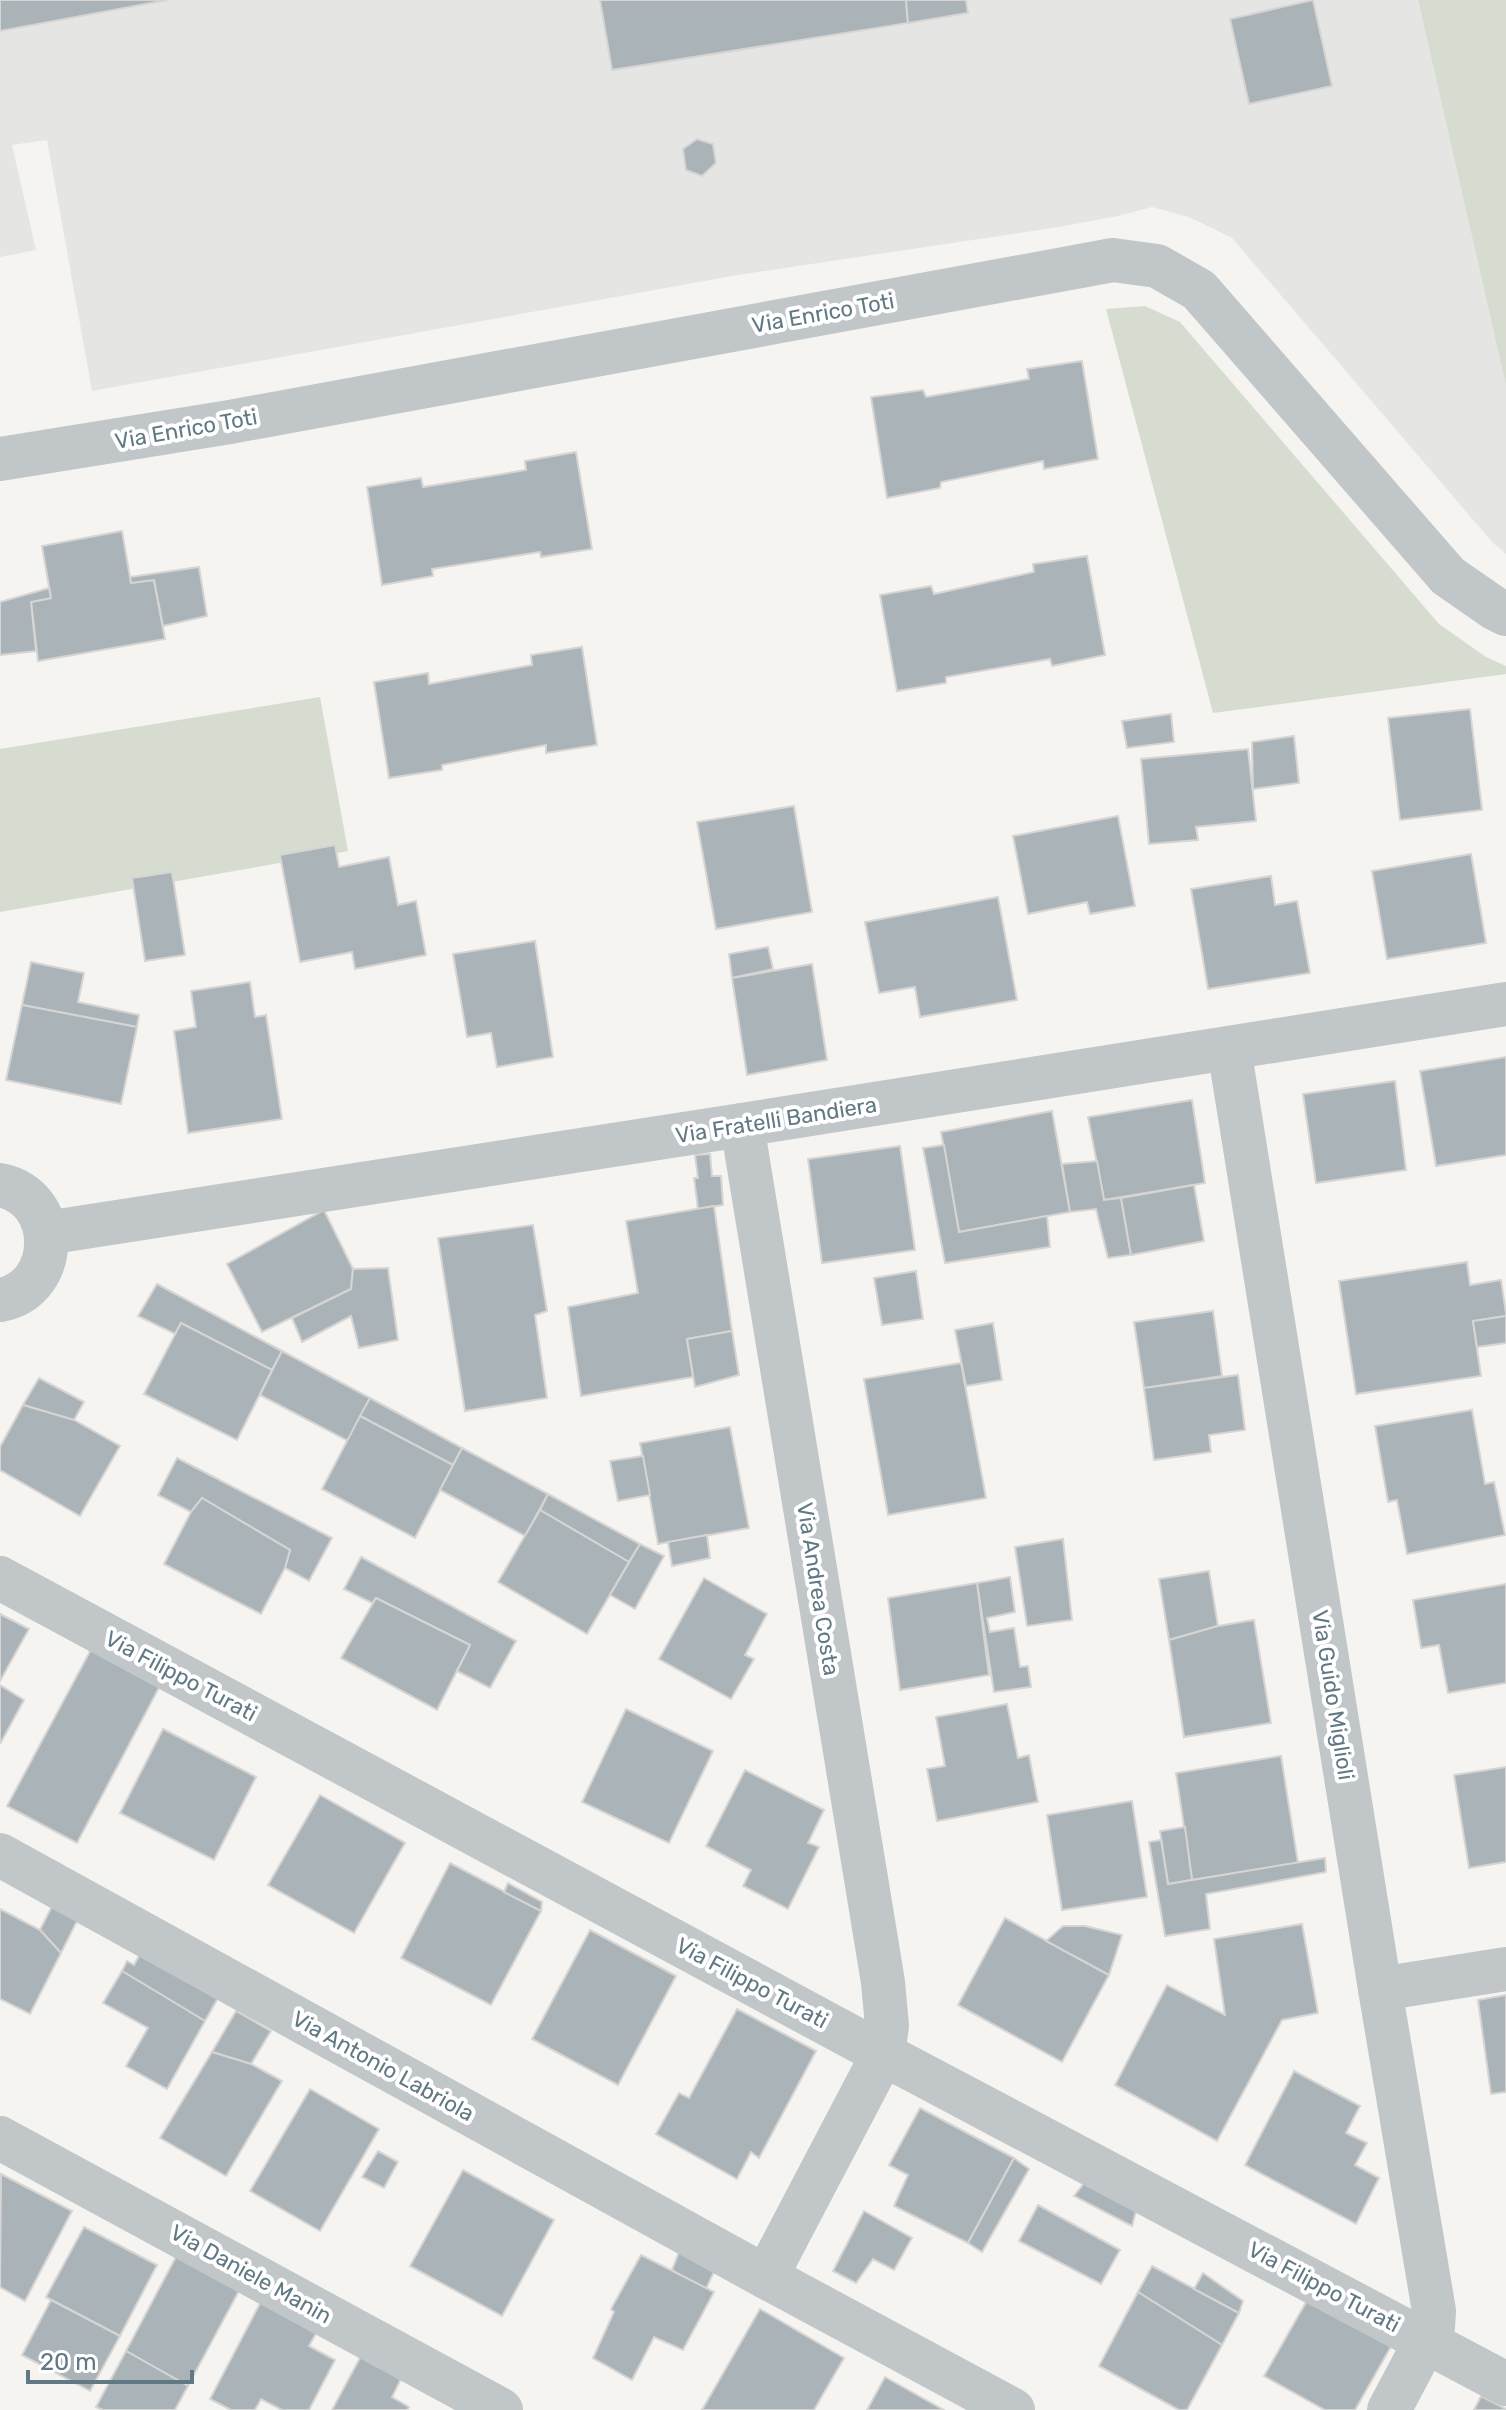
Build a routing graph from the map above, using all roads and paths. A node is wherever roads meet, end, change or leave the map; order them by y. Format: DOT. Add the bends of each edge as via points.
graph roads {
  1 [pos="0,459"];
  2 [pos="1506,614"];
  3 [pos="1506,1004"];
  4 [pos="1229,1048"];
  5 [pos="742,1125"];
  6 [pos="0,1185"];
  7 [pos="46,1233"];
  8 [pos="7,1305"];
  9 [pos="0,1578"];
  10 [pos="0,1855"];
  11 [pos="1506,1969"];
  12 [pos="1380,1989"];
  13 [pos="883,2054"];
  14 [pos="0,2138"];
  15 [pos="766,2277"];
  16 [pos="1426,2340"];
  17 [pos="1506,2384"];
  18 [pos="501,2410"];
  19 [pos="1013,2410"];
  20 [pos="1389,2410"];
  1 -- 2 [label="street, Via Enrico Toti" via="230,422 1113,260 1157,266 1199,290 1448,576"];
  3 -- 4 [label="street, Via Fratelli Bandiera"];
  4 -- 5 [label="street, Via Fratelli Bandiera"];
  4 -- 12 [label="street, Via Guido Miglioli"];
  5 -- 7 [label="street, Via Fratelli Bandiera"];
  5 -- 13 [label="street, Via Andrea Costa" via="883,1982"];
  6 -- 7 [label="street" via="33,1204"];
  7 -- 8 [label="street" via="46,1256 39,1272"];
  9 -- 13 [label="street, Via Filippo Turati"];
  10 -- 15 [label="street, Via Antonio Labriola"];
  11 -- 12 [label="street"];
  12 -- 16 [label="street, Via Guido Miglioli" via="1434,2311"];
  13 -- 15 [label="street"];
  13 -- 16 [label="street, Via Filippo Turati"];
  14 -- 18 [label="street, Via Daniele Manin"];
  15 -- 19 [label="street, Via Antonio Labriola"];
  16 -- 17 [label="street, Via Filippo Turati"];
  16 -- 20 [label="street"];
}
